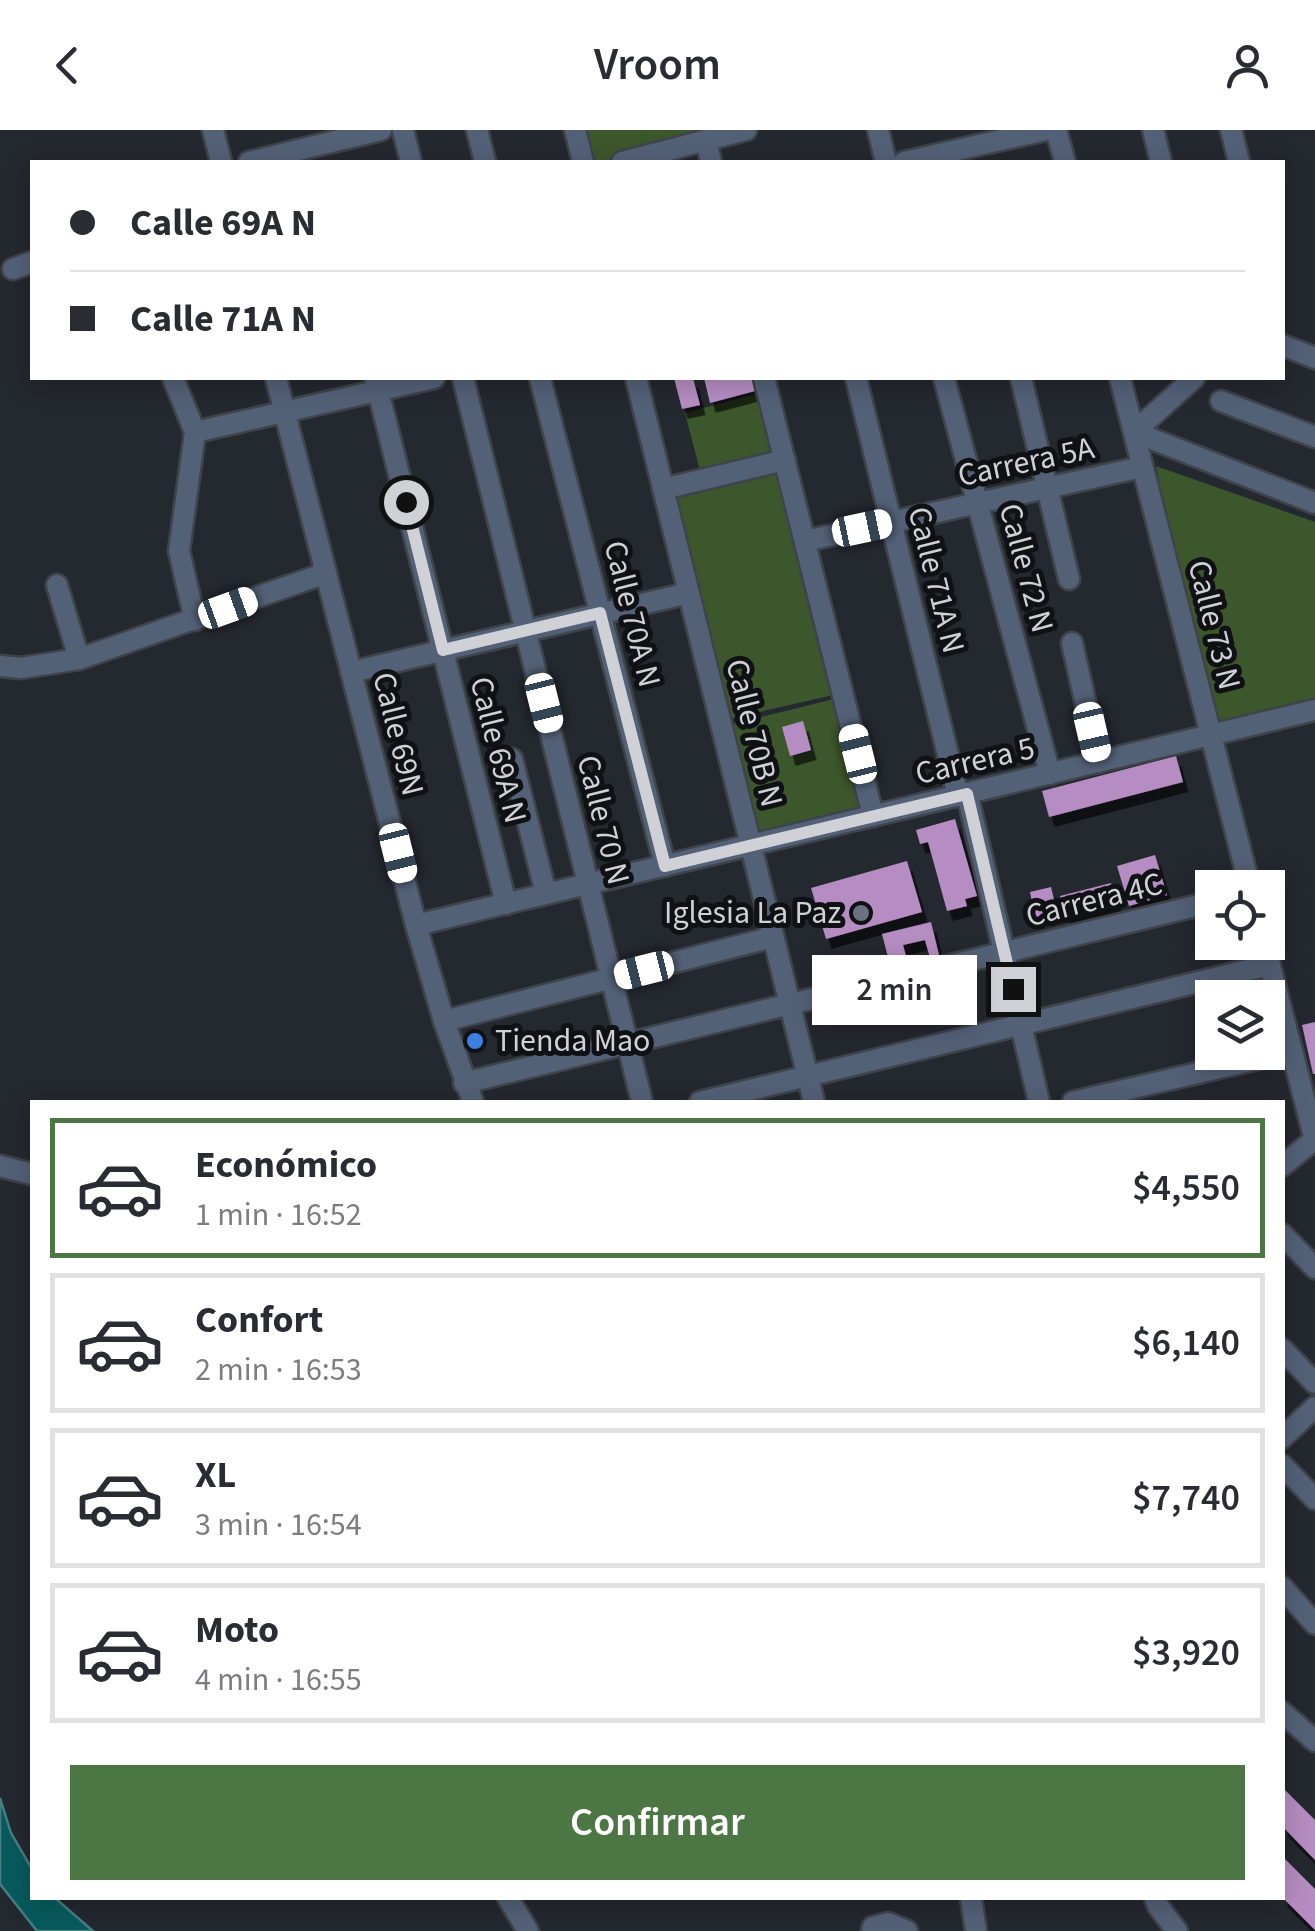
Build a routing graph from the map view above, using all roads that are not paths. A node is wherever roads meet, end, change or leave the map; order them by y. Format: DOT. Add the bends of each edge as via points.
graph roads {
  1 [pos="213,130"];
  2 [pos="381,130"];
  3 [pos="402,130"];
  4 [pos="477,130"];
  5 [pos="575,130"];
  6 [pos="746,130"];
  7 [pos="878,130"];
  8 [pos="1046,130"];
  9 [pos="1056,130"];
  10 [pos="1153,130"];
  11 [pos="1231,130"];
  12 [pos="706,140"];
  13 [pos="319,154"];
  14 [pos="220,160"];
  15 [pos="266,160"];
  16 [pos="410,160"];
  17 [pos="484,160"];
  18 [pos="582,160"];
  19 [pos="630,160"];
  20 [pos="711,160"];
  21 [pos="886,160"];
  22 [pos="913,160"];
  23 [pos="1064,160"];
  24 [pos="1160,160"];
  25 [pos="1238,160"];
  26 [pos="1285,346"];
  27 [pos="1315,358"];
  28 [pos="173,380"];
  29 [pos="277,380"];
  30 [pos="415,380"];
  31 [pos="464,380"];
  32 [pos="541,380"];
  33 [pos="636,380"];
  34 [pos="765,380"];
  35 [pos="856,380"];
  36 [pos="945,380"];
  37 [pos="1022,380"];
  38 [pos="1121,380"];
  39 [pos="1192,380"];
  40 [pos="376,384"];
  41 [pos="1222,401"];
  42 [pos="285,412"];
  43 [pos="195,432"];
  44 [pos="1134,432"];
  45 [pos="1315,437"];
  46 [pos="785,460"];
  47 [pos="1142,467"];
  48 [pos="1048,488"];
  49 [pos="663,489"];
  50 [pos="978,503"];
  51 [pos="1315,504"];
  52 [pos="892,522"];
  53 [pos="805,541"];
  54 [pos="326,573"];
  55 [pos="1070,580"];
  56 [pos="57,586"];
  57 [pos="689,592"];
  58 [pos="600,613"];
  59 [pos="195,620"];
  60 [pos="526,631"];
  61 [pos="1072,643"];
  62 [pos="443,650"];
  63 [pos="79,659"];
  64 [pos="0,666"];
  65 [pos="351,672"];
  66 [pos="1315,710"];
  67 [pos="1211,735"];
  68 [pos="512,759"];
  69 [pos="1099,762"];
  70 [pos="1050,774"];
  71 [pos="963,795"];
  72 [pos="873,816"];
  73 [pos="751,846"];
  74 [pos="665,866"];
  75 [pos="1245,870"];
  76 [pos="588,884"];
  77 [pos="546,894"];
  78 [pos="506,904"];
  79 [pos="1195,906"];
  80 [pos="416,925"];
  81 [pos="773,937"];
  82 [pos="1004,952"];
  83 [pos="1269,960"];
  84 [pos="1270,965"];
  85 [pos="611,978"];
  86 [pos="790,1004"];
  87 [pos="444,1021"];
  88 [pos="1021,1025"];
  89 [pos="628,1043"];
  90 [pos="1292,1051"];
  91 [pos="808,1076"];
  92 [pos="464,1082"];
  93 [pos="472,1100"];
  94 [pos="642,1100"];
  95 [pos="708,1100"];
  96 [pos="814,1100"];
  97 [pos="1039,1100"];
  98 [pos="1082,1100"];
  99 [pos="1315,1141"];
  100 [pos="1285,1147"];
  101 [pos="1285,1164"];
  102 [pos="0,1166"];
  103 [pos="30,1174"];
  104 [pos="1285,1237"];
  105 [pos="1315,1268"];
  106 [pos="1285,1353"];
  107 [pos="1315,1383"];
  108 [pos="1315,1407"];
  109 [pos="1285,1435"];
  110 [pos="1285,1468"];
  111 [pos="1315,1499"];
  112 [pos="1285,1590"];
  113 [pos="1315,1624"];
  114 [pos="1285,1714"];
  115 [pos="1313,1734"];
  116 [pos="509,1900"];
  117 [pos="971,1900"];
  118 [pos="1156,1900"];
  119 [pos="528,1931"];
  120 [pos="872,1931"];
  121 [pos="907,1931"];
  122 [pos="976,1931"];
  123 [pos="1177,1931"];
  1 -- 14 [label="street"];
  2 -- 13 [label="street"];
  3 -- 16 [label="street"];
  4 -- 17 [label="street"];
  5 -- 18 [label="street"];
  6 -- 12 [label="street"];
  7 -- 21 [label="street"];
  8 -- 22 [label="street"];
  9 -- 23 [label="street"];
  10 -- 24 [label="street"];
  11 -- 25 [label="street"];
  12 -- 19 [label="street"];
  12 -- 20 [label="street"];
  13 -- 15 [label="street"];
  26 -- 27 [label="street"];
  28 -- 43 [label="street"];
  29 -- 42 [label="street, Calle 69N"];
  30 -- 40 [label="street"];
  31 -- 60 [label="street, Calle 70 N"];
  32 -- 58 [label="street, Calle 70A N"];
  33 -- 49 [label="street, Calle 70B N"];
  34 -- 46 [label="street"];
  35 -- 52 [label="street, Calle 71A N"];
  36 -- 50 [label="street, Calle 72 N"];
  37 -- 48 [label="street"];
  38 -- 44 [label="street, Calle 73 N"];
  39 -- 44 [label="street, Carrera 5A"];
  40 -- 42 [label="street"];
  40 -- 62 [label="street, Calle 69A N"];
  41 -- 45 [label="street"];
  42 -- 43 [label="street"];
  42 -- 54 [label="street, Calle 69N"];
  43 -- 59 [label="street" via="179,551"];
  44 -- 47 [label="street, Calle 73 N"];
  44 -- 51 [label="street"];
  46 -- 49 [label="street"];
  46 -- 53 [label="street"];
  47 -- 48 [label="street, Carrera 5A"];
  47 -- 67 [label="street, Calle 73 N"];
  48 -- 50 [label="street, Carrera 5A"];
  48 -- 55 [label="street"];
  49 -- 57 [label="street, Calle 70B N"];
  50 -- 52 [label="street, Carrera 5A"];
  50 -- 70 [label="street, Calle 72 N"];
  52 -- 53 [label="street, Carrera 5A"];
  52 -- 71 [label="street, Calle 71A N"];
  53 -- 72 [label="street"];
  54 -- 59 [label="street"];
  54 -- 65 [label="street, Calle 69N"];
  56 -- 63 [label="street"];
  57 -- 58 [label="street"];
  57 -- 73 [label="street, Calle 70B N"];
  58 -- 60 [label="street"];
  58 -- 74 [label="street, Calle 70A N"];
  59 -- 63 [label="street"];
  60 -- 62 [label="street"];
  60 -- 76 [label="street, Calle 70 N"];
  61 -- 69 [label="street"];
  62 -- 65 [label="street"];
  62 -- 78 [label="street, Calle 69A N"];
  63 -- 64 [label="street"];
  65 -- 80 [label="street, Calle 69N"];
  66 -- 67 [label="street, Carrera 5"];
  67 -- 69 [label="street, Carrera 5"];
  67 -- 75 [label="street, Calle 73 N"];
  68 -- 77 [label="street"];
  69 -- 70 [label="street, Carrera 5"];
  70 -- 71 [label="street, Carrera 5"];
  71 -- 72 [label="street, Carrera 5"];
  71 -- 82 [label="street, Calle 71A N"];
  72 -- 73 [label="street, Carrera 5"];
  73 -- 74 [label="street, Carrera 5"];
  73 -- 81 [label="street, Calle 70B N"];
  74 -- 76 [label="street, Carrera 5"];
  76 -- 77 [label="street, Carrera 5"];
  76 -- 85 [label="street, Calle 70 N"];
  77 -- 78 [label="street, Carrera 5"];
  78 -- 80 [label="street, Carrera 5"];
  79 -- 82 [label="street, Carrera 4C"];
  80 -- 87 [label="street, Calle 69N"];
  81 -- 85 [label="street"];
  81 -- 86 [label="street, Calle 70B N"];
  82 -- 86 [label="street, Carrera 4C"];
  82 -- 88 [label="street, Calle 71A N"];
  83 -- 84 [label="street"];
  84 -- 88 [label="street"];
  84 -- 90 [label="street"];
  85 -- 87 [label="street"];
  85 -- 89 [label="street, Calle 70 N"];
  86 -- 89 [label="street, Carrera 4C"];
  86 -- 91 [label="street, Calle 70B N"];
  87 -- 92 [label="street, Calle 69N"];
  88 -- 91 [label="street"];
  88 -- 97 [label="street, Calle 71A N"];
  89 -- 92 [label="street, Carrera 4C"];
  89 -- 94 [label="street, Calle 70 N"];
  90 -- 98 [label="street"];
  90 -- 99 [label="street"];
  91 -- 95 [label="street"];
  91 -- 96 [label="street, Calle 70B N"];
  92 -- 93 [label="street, Calle 69N"];
  99 -- 100 [label="street"];
  99 -- 101 [label="street"];
  102 -- 103 [label="street"];
  104 -- 105 [label="street"];
  106 -- 107 [label="street"];
  108 -- 109 [label="street"];
  110 -- 111 [label="street"];
  112 -- 113 [label="street"];
  114 -- 115 [label="street"];
  116 -- 119 [label="street"];
  117 -- 122 [label="street"];
  118 -- 123 [label="street"];
  120 -- 121 [label="street" via="888,1922"];
}
